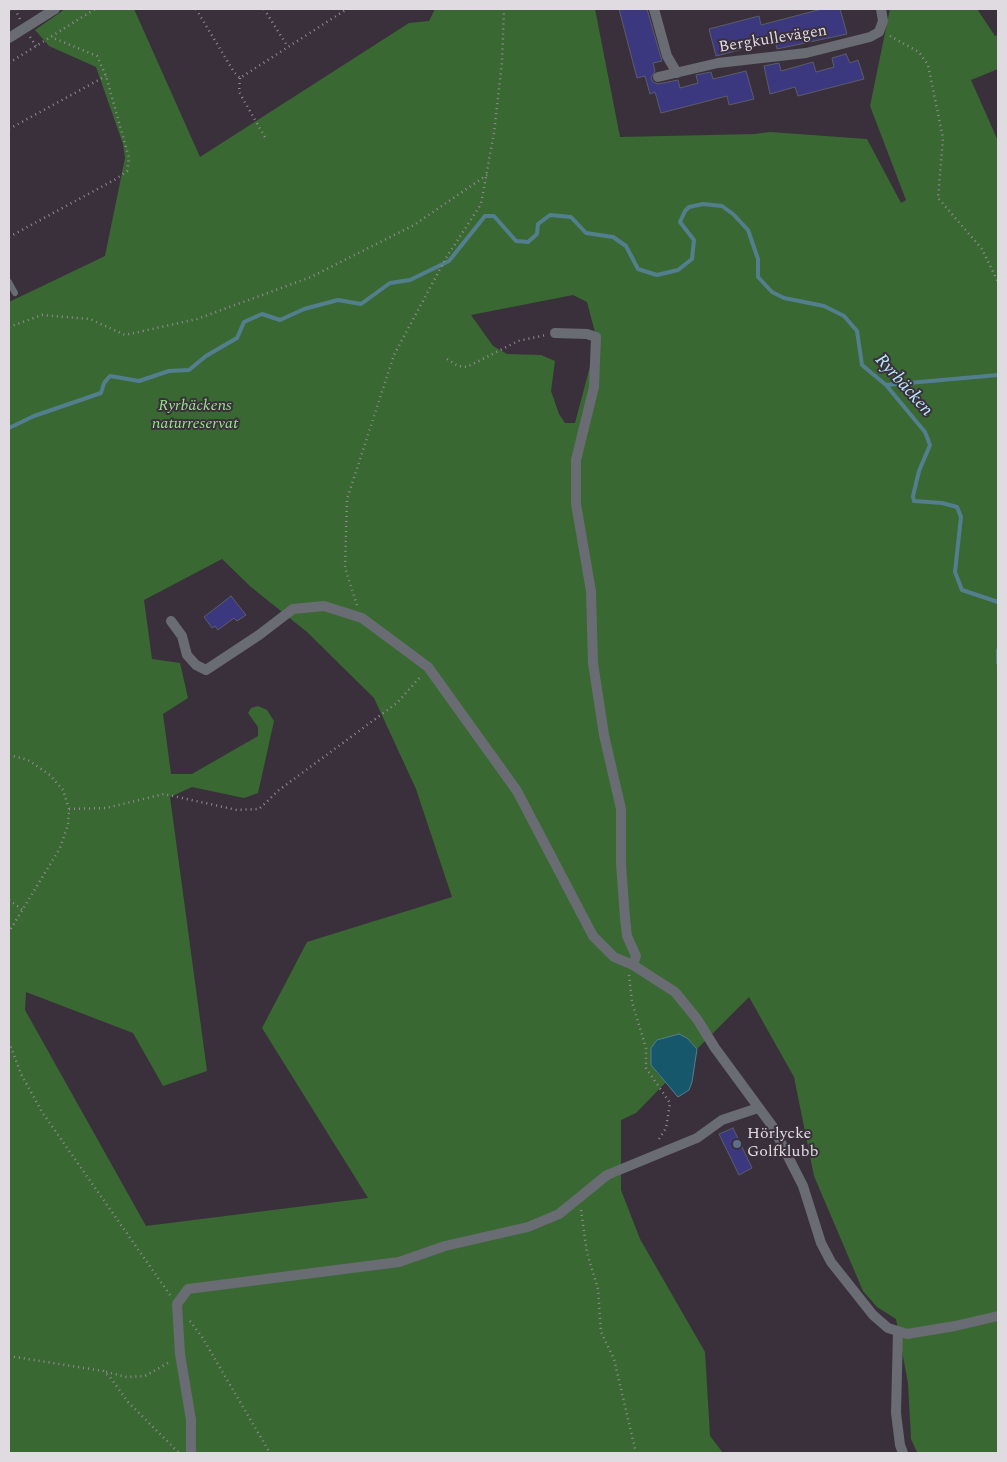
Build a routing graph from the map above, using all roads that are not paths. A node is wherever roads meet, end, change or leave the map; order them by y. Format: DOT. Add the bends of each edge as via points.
graph roads {
  1 [pos="55,9"];
  2 [pos="654,9"];
  3 [pos="881,9"];
  4 [pos="9,38"];
  5 [pos="677,73"];
  6 [pos="658,77"];
  7 [pos="9,282"];
  8 [pos="15,293"];
  9 [pos="555,333"];
  10 [pos="171,621"];
  11 [pos="630,964"];
  12 [pos="758,1108"];
  13 [pos="998,1316"];
  14 [pos="898,1332"];
  15 [pos="191,1453"];
  16 [pos="903,1453"];
  1 -- 4 [label="street"];
  2 -- 5 [label="street" via="667,56"];
  3 -- 5 [label="street, Bergkullevägen" via="883,21 879,32 870,37 806,53 718,63"];
  5 -- 6 [label="street, Bergkullevägen"];
  7 -- 8 [label="lane"];
  9 -- 11 [label="street" via="596,336 594,387 576,460 575,495 591,592 593,663 604,735 621,809 625,918 627,936 636,956"];
  10 -- 11 [label="street" via="182,636 187,655 206,670 293,608 324,606 362,618 428,667 517,791 593,936 614,957"];
  11 -- 12 [label="street" via="675,992 697,1018"];
  12 -- 14 [label="street" via="773,1127 803,1186 821,1243 831,1262 873,1315"];
  12 -- 15 [label="street" via="722,1120 697,1138 607,1175 559,1214 528,1227 445,1246 399,1262 188,1289 177,1304 180,1354 191,1420"];
  13 -- 14 [label="street" via="918,1333"];
  14 -- 16 [label="street" via="896,1413"];
}
